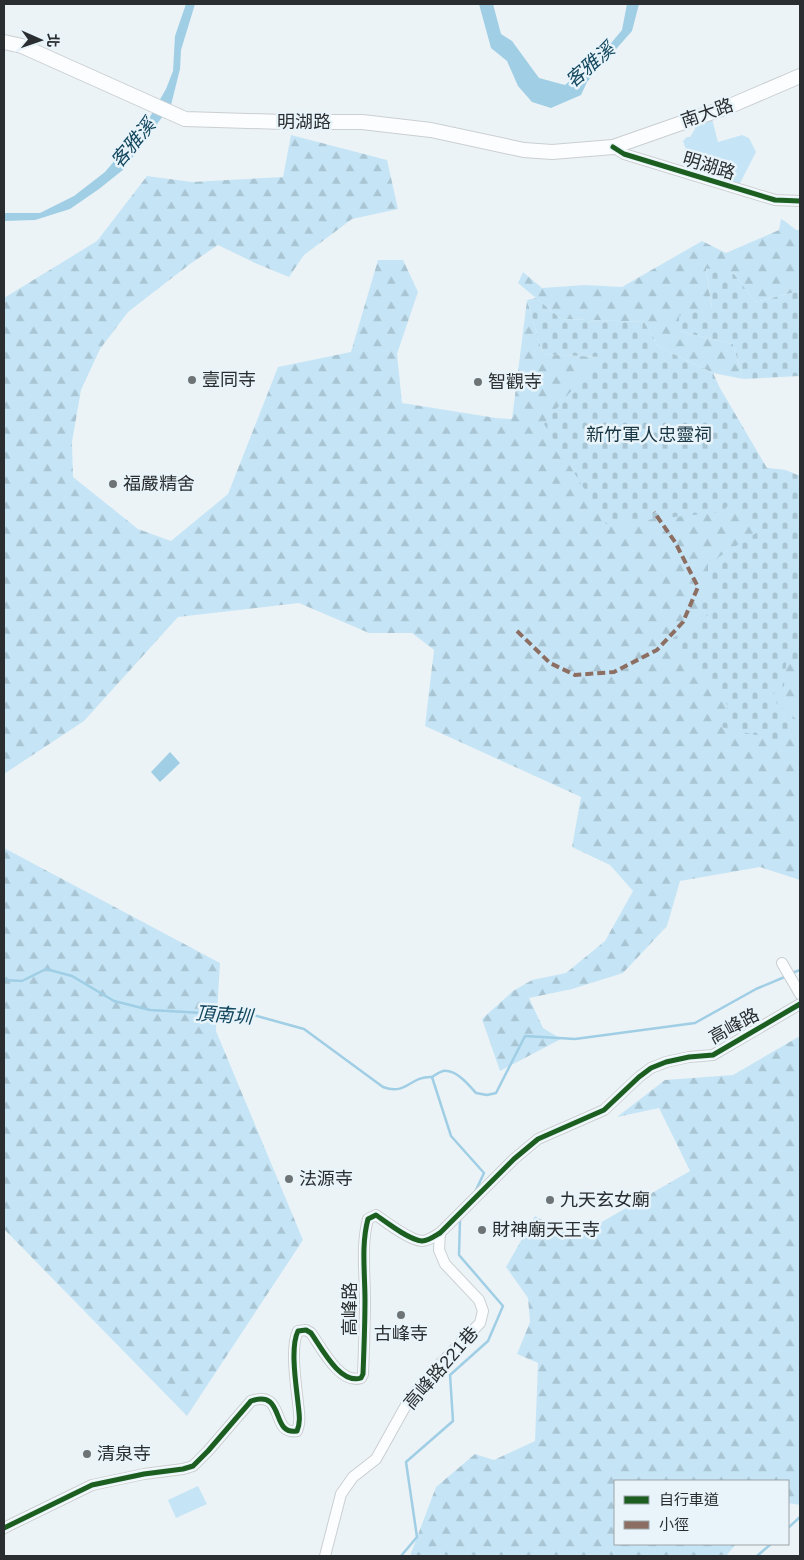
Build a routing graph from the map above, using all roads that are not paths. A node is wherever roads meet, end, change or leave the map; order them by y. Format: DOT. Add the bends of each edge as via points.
graph roads {
  1 [pos="4,42"];
  2 [pos="800,76"];
  3 [pos="613,147"];
  4 [pos="800,201"];
  5 [pos="782,963"];
  6 [pos="800,994"];
  7 [pos="800,1004"];
  8 [pos="440,1232"];
  9 [pos="4,1528"];
  10 [pos="325,1556"];
  1 -- 3 [label="main road, 明湖路" via="22,46 185,119 362,122 431,130 524,150 552,152"];
  2 -- 3 [label="main road, 南大路" via="730,106"];
  3 -- 4 [label="street, 明湖路" via="624,154 775,200"];
  5 -- 6 [label="street"];
  7 -- 8 [label="street, 高峰路" via="713,1055 674,1060 651,1068 604,1110 538,1139"];
  8 -- 9 [label="street, 高峰路" via="422,1241 376,1215 368,1218 364,1232 363,1374 355,1380 348,1378 335,1367 311,1333 298,1331 295,1341 300,1413 297,1431 285,1429 271,1402 259,1398 251,1401 193,1466 92,1485"];
  8 -- 10 [label="street, 高峰路221巷" via="439,1250 446,1264 479,1300 483,1311 480,1323 410,1398 376,1459 353,1477 341,1494"];
}
